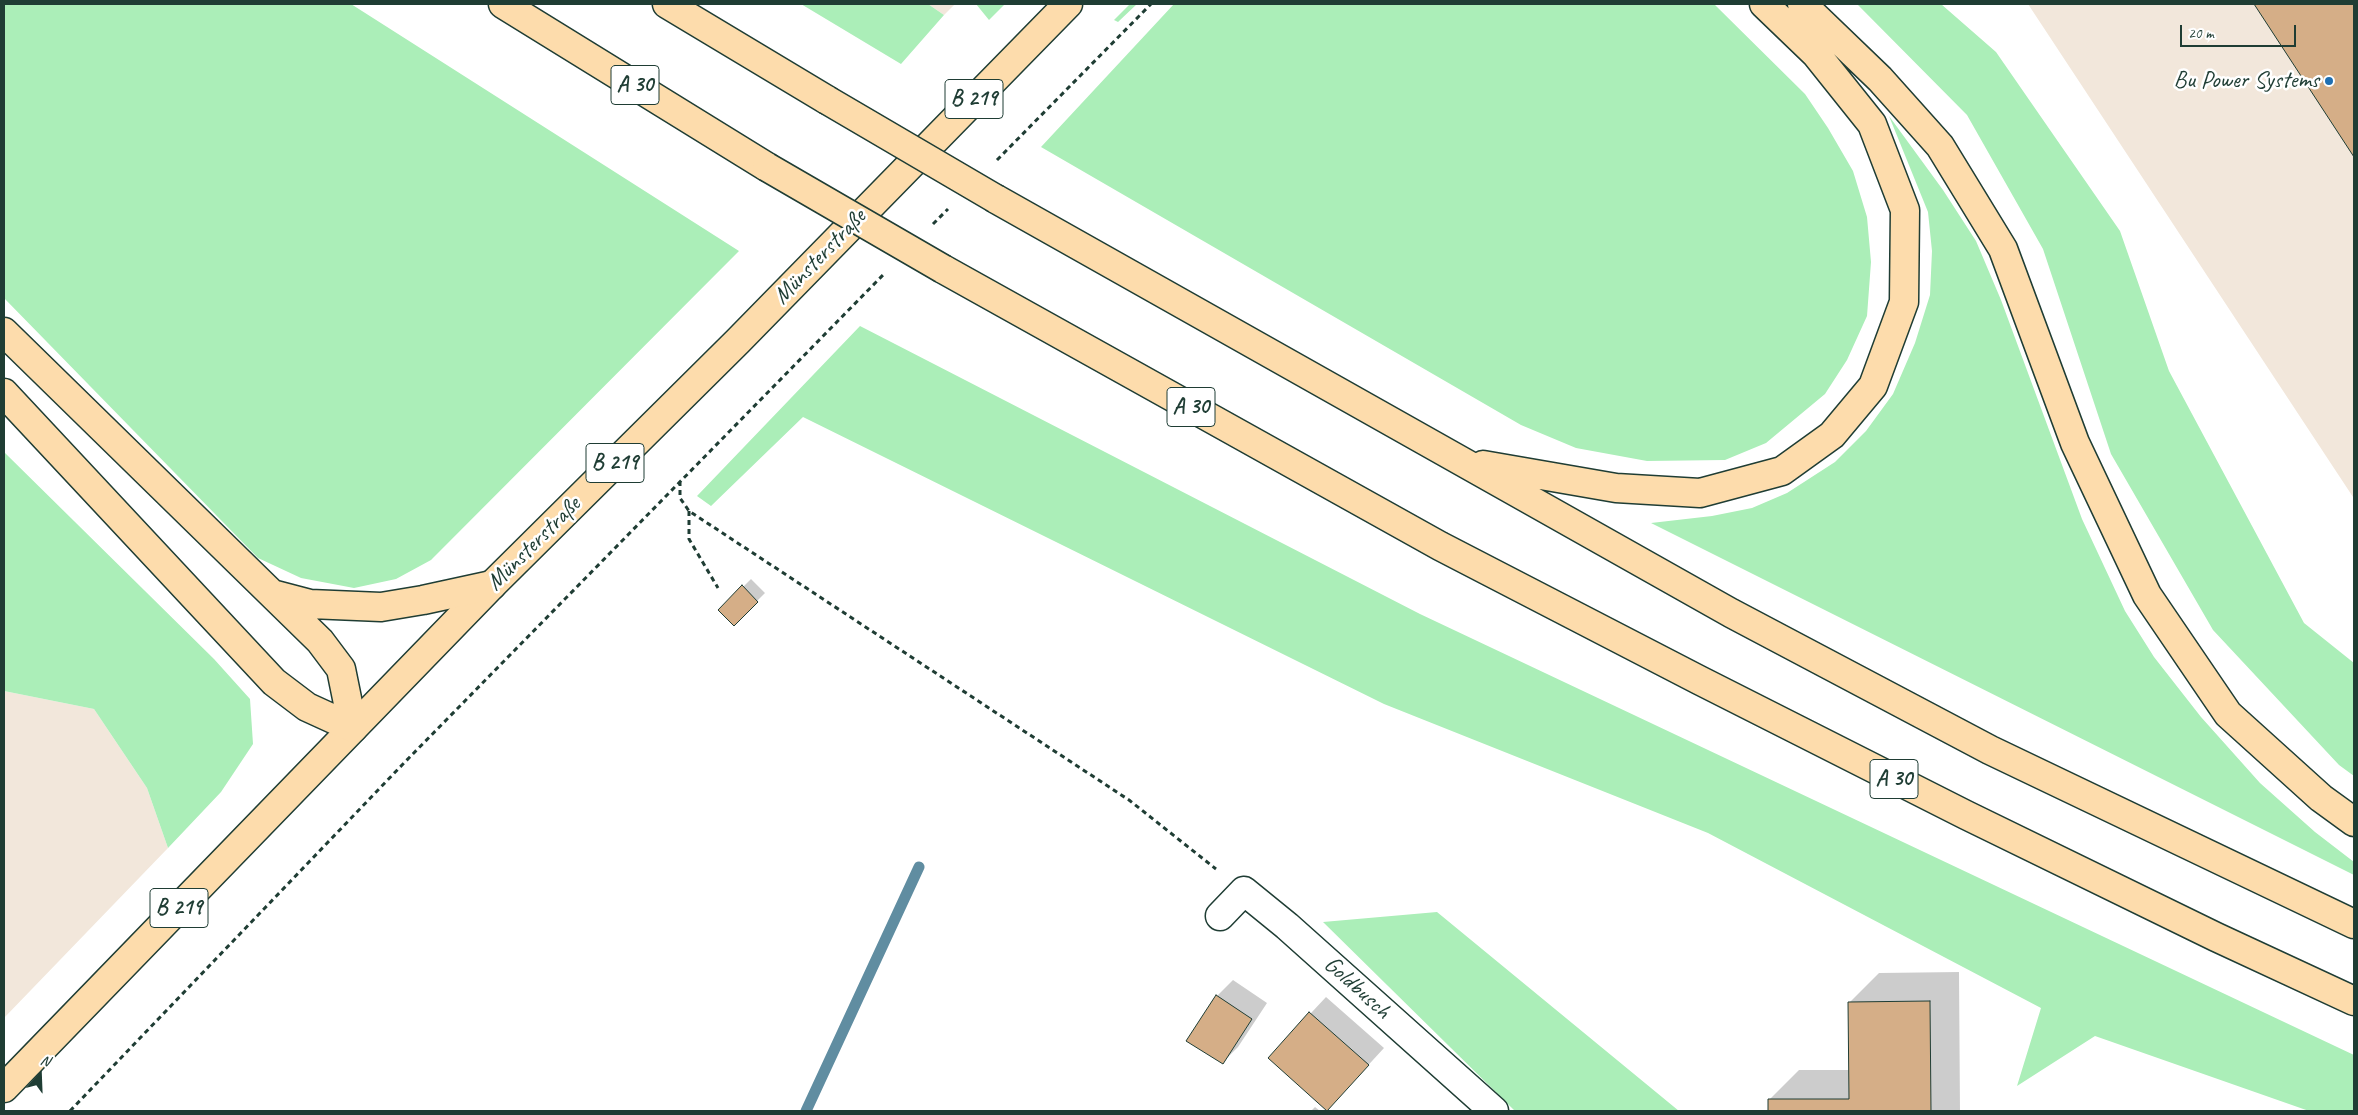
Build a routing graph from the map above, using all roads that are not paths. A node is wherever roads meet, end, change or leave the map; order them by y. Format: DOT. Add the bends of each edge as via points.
graph roads {
  1 [pos="503,4"];
  2 [pos="666,4"];
  3 [pos="1068,4"];
  4 [pos="1764,4"];
  5 [pos="1802,4"];
  6 [pos="4,332"];
  7 [pos="4,393"];
  8 [pos="1461,461"];
  9 [pos="492,585"];
  10 [pos="268,592"];
  11 [pos="353,728"];
  12 [pos="2354,822"];
  13 [pos="1220,916"];
  14 [pos="2354,924"];
  15 [pos="2354,1001"];
  16 [pos="4,1088"];
  17 [pos="1494,1111"];
  1 -- 15 [label="main road, A 30, bridge" via="767,167 943,269 1448,550 1966,815"];
  2 -- 8 [label="main road, bridge" via="996,199"];
  3 -- 9 [label="main road, Münsterstraße / B 219" via="738,341"];
  4 -- 8 [label="main road" via="1816,54 1872,124 1905,210 1904,302 1873,386 1832,435 1782,471 1700,494 1616,488"];
  5 -- 12 [label="main road" via="1880,79 1940,146 2002,249 2075,443 2147,595 2228,714 2321,798"];
  6 -- 10 [label="main road"];
  7 -- 11 [label="main road" via="274,682 307,707"];
  8 -- 14 [label="main road" via="1731,613 1990,750"];
  9 -- 10 [label="main road" via="382,607 310,604"];
  9 -- 11 [label="main road, Münsterstraße / B 219"];
  10 -- 11 [label="main road" via="320,641 341,669"];
  11 -- 16 [label="main road, Münsterstraße / B 219"];
  13 -- 17 [label="street, Goldbusch" via="1244,891"];
}
